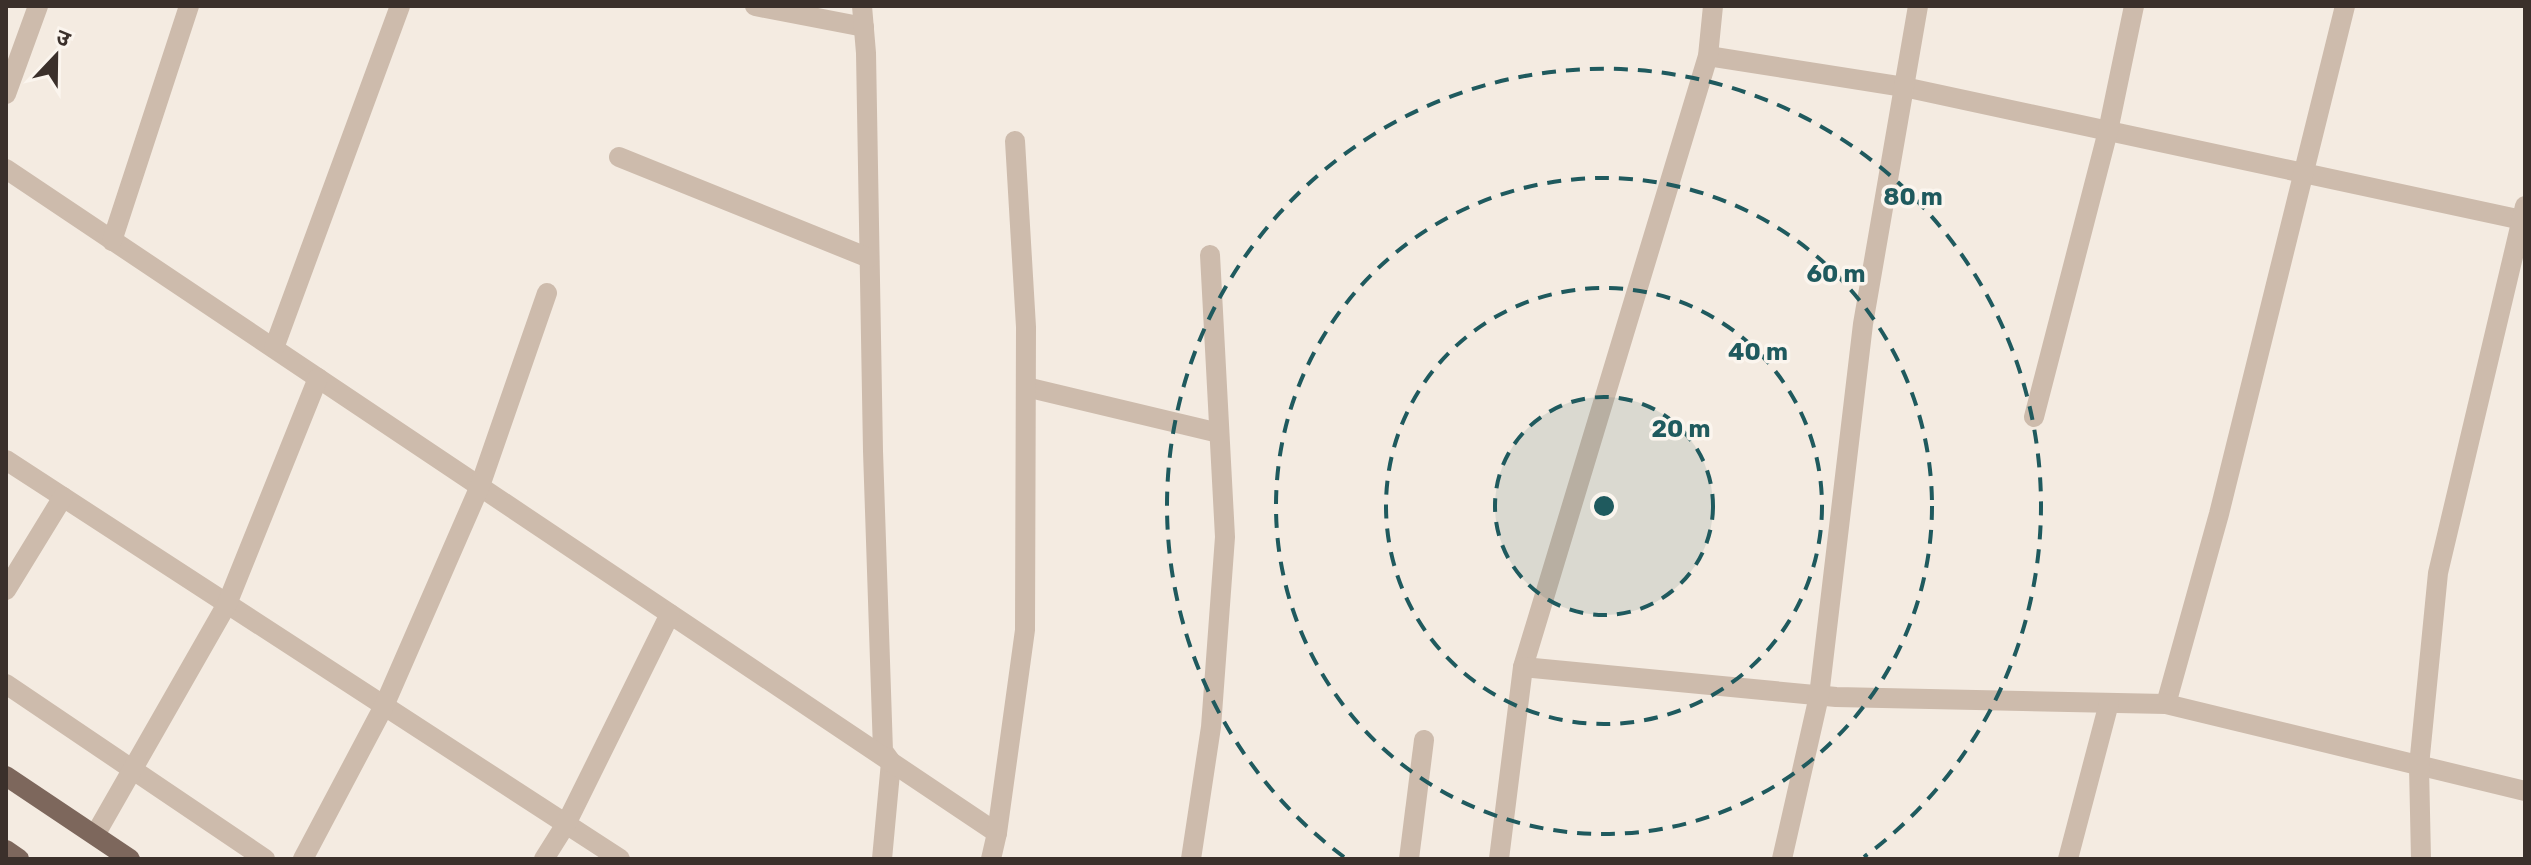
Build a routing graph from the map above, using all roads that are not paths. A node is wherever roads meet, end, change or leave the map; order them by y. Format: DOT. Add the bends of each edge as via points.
graph roads {
  1 [pos="38,6"];
  2 [pos="189,6"];
  3 [pos="400,6"];
  4 [pos="755,6"];
  5 [pos="1713,6"];
  6 [pos="1918,6"];
  7 [pos="2134,6"];
  8 [pos="2345,6"];
  9 [pos="863,16"];
  10 [pos="1708,56"];
  11 [pos="1904,87"];
  12 [pos="6,94"];
  13 [pos="2108,131"];
  14 [pos="1015,141"];
  15 [pos="619,157"];
  16 [pos="6,169"];
  17 [pos="2303,173"];
  18 [pos="2523,213"];
  19 [pos="112,241"];
  20 [pos="1210,255"];
  21 [pos="869,258"];
  22 [pos="547,293"];
  23 [pos="274,348"];
  24 [pos="318,378"];
  25 [pos="1026,387"];
  26 [pos="2034,417"];
  27 [pos="1219,433"];
  28 [pos="6,460"];
  29 [pos="480,486"];
  30 [pos="63,497"];
  31 [pos="6,590"];
  32 [pos="227,604"];
  33 [pos="670,614"];
  34 [pos="1523,667"];
  35 [pos="6,684"];
  36 [pos="1819,696"];
  37 [pos="2109,703"];
  38 [pos="2166,704"];
  39 [pos="384,706"];
  40 [pos="1424,740"];
  41 [pos="891,762"];
  42 [pos="2419,766"];
  43 [pos="133,769"];
  44 [pos="6,776"];
  45 [pos="2525,791"];
  46 [pos="566,824"];
  47 [pos="997,833"];
  48 [pos="95,835"];
  49 [pos="6,850"];
  50 [pos="19,859"];
  51 [pos="130,859"];
  52 [pos="265,859"];
  53 [pos="303,859"];
  54 [pos="544,859"];
  55 [pos="620,859"];
  56 [pos="882,859"];
  57 [pos="991,859"];
  58 [pos="1191,859"];
  59 [pos="1409,859"];
  60 [pos="1499,859"];
  61 [pos="1782,859"];
  62 [pos="2068,859"];
  63 [pos="2421,859"];
  1 -- 12 [label="street"];
  2 -- 19 [label="street"];
  3 -- 23 [label="street"];
  4 -- 9 [label="street"];
  5 -- 10 [label="street"];
  6 -- 11 [label="street"];
  7 -- 13 [label="street"];
  8 -- 17 [label="street"];
  9 -- 21 [label="street"];
  10 -- 11 [label="street"];
  10 -- 34 [label="street"];
  11 -- 13 [label="street"];
  11 -- 36 [label="street" via="1863,324"];
  13 -- 17 [label="street"];
  13 -- 26 [label="street"];
  14 -- 25 [label="street"];
  15 -- 21 [label="street"];
  16 -- 19 [label="street"];
  17 -- 18 [label="street"];
  17 -- 38 [label="street"];
  18 -- 42 [label="street" via="2438,573"];
  19 -- 23 [label="street"];
  20 -- 27 [label="street"];
  21 -- 41 [label="street" via="883,751"];
  22 -- 29 [label="street"];
  23 -- 24 [label="street"];
  24 -- 29 [label="street"];
  24 -- 32 [label="street"];
  25 -- 27 [label="street"];
  25 -- 47 [label="street" via="1025,630"];
  27 -- 58 [label="street" via="1225,537 1211,727"];
  28 -- 30 [label="street"];
  29 -- 33 [label="street"];
  29 -- 39 [label="street"];
  30 -- 31 [label="street"];
  30 -- 32 [label="street"];
  32 -- 39 [label="street"];
  32 -- 43 [label="street"];
  33 -- 41 [label="street"];
  33 -- 46 [label="street"];
  34 -- 36 [label="street"];
  34 -- 60 [label="street"];
  35 -- 43 [label="street"];
  36 -- 37 [label="street"];
  36 -- 61 [label="street"];
  37 -- 38 [label="street"];
  37 -- 62 [label="street"];
  38 -- 42 [label="street"];
  39 -- 46 [label="street"];
  39 -- 53 [label="street"];
  40 -- 59 [label="street"];
  41 -- 47 [label="street"];
  41 -- 56 [label="street"];
  42 -- 45 [label="street"];
  42 -- 63 [label="street"];
  43 -- 48 [label="street"];
  43 -- 52 [label="street"];
  44 -- 48 [label="main road"];
  46 -- 54 [label="street"];
  46 -- 55 [label="street"];
  47 -- 57 [label="street"];
  48 -- 51 [label="main road"];
  49 -- 50 [label="main road"];
}
